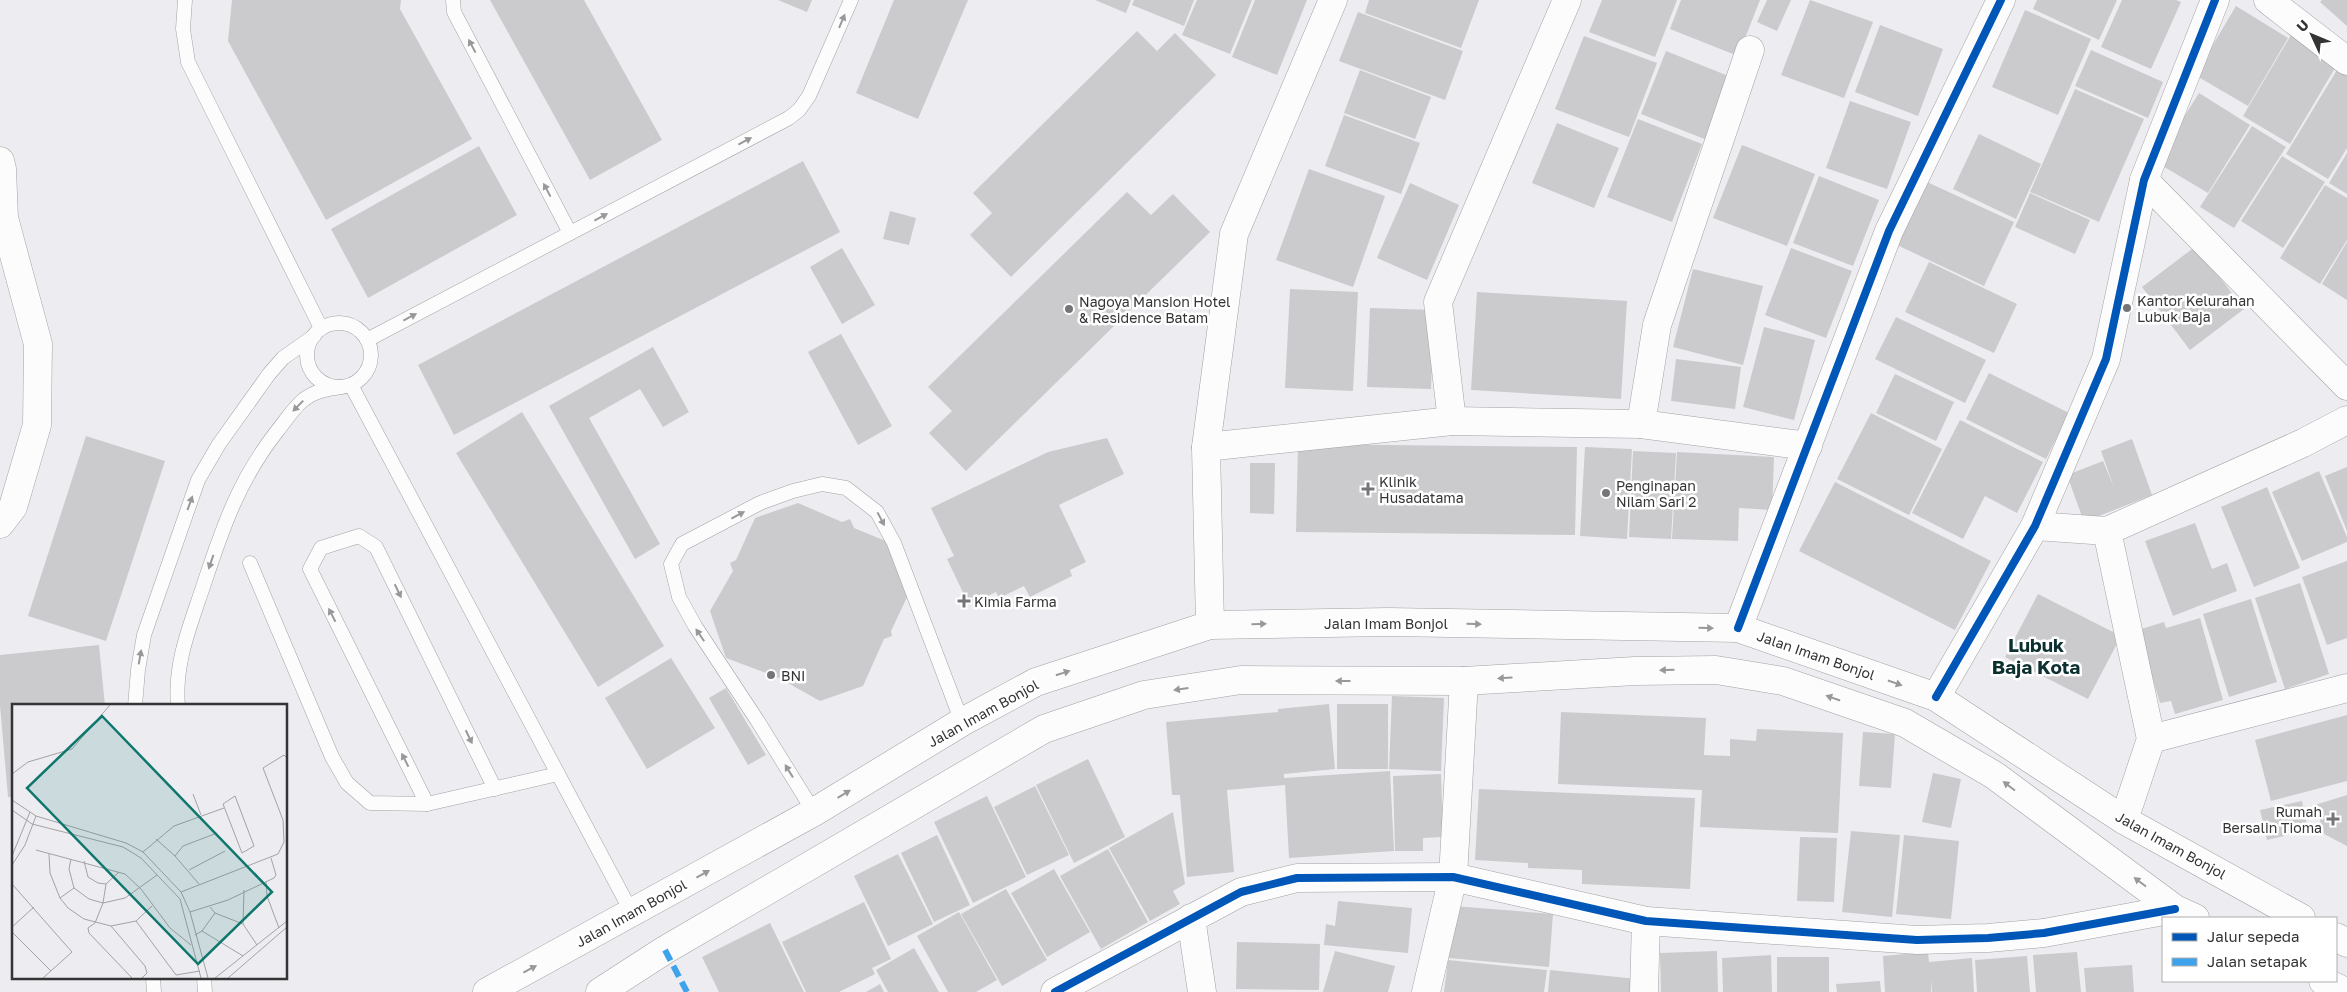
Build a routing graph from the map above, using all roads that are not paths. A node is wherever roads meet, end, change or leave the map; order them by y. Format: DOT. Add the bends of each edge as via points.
graph roads {
  1 [pos="185,0"];
  2 [pos="453,0"];
  3 [pos="851,0"];
  4 [pos="1333,0"];
  5 [pos="1567,0"];
  6 [pos="2001,0"];
  7 [pos="2215,0"];
  8 [pos="2268,0"];
  9 [pos="1750,50"];
  10 [pos="2347,61"];
  11 [pos="0,161"];
  12 [pos="2144,180"];
  13 [pos="2,216"];
  14 [pos="570,233"];
  15 [pos="317,332"];
  16 [pos="367,340"];
  17 [pos="346,386"];
  18 [pos="2347,386"];
  19 [pos="2347,420"];
  20 [pos="1452,421"];
  21 [pos="1641,424"];
  22 [pos="1808,446"];
  23 [pos="1206,447"];
  24 [pos="0,524"];
  25 [pos="2035,526"];
  26 [pos="2107,531"];
  27 [pos="250,563"];
  28 [pos="1210,625"];
  29 [pos="1738,628"];
  30 [pos="1464,681"];
  31 [pos="2347,688"];
  32 [pos="1936,697"];
  33 [pos="135,704"];
  34 [pos="178,704"];
  35 [pos="962,722"];
  36 [pos="2151,739"];
  37 [pos="558,774"];
  38 [pos="495,789"];
  39 [pos="427,804"];
  40 [pos="814,812"];
  41 [pos="2124,820"];
  42 [pos="1453,877"];
  43 [pos="632,913"];
  44 [pos="2185,913"];
  45 [pos="2299,917"];
  46 [pos="1191,918"];
  47 [pos="1646,921"];
  48 [pos="2325,982"];
  49 [pos="487,992"];
  50 [pos="600,992"];
  51 [pos="1055,992"];
  52 [pos="1202,992"];
  53 [pos="1426,992"];
  54 [pos="1644,992"];
  55 [pos="2346,992"];
  1 -- 15 [label="lane" via="183,29 188,62"];
  14 -- 2 [label="lane, one-way" via="454,12"];
  14 -- 3 [label="lane, one-way" via="789,118 809,96"];
  4 -- 23 [label="street" via="1234,234"];
  5 -- 20 [label="street" via="1438,302"];
  6 -- 22 [label="street" via="1889,231"];
  7 -- 12 [label="street"];
  8 -- 10 [label="street"];
  9 -- 21 [label="street" via="1657,325"];
  11 -- 13 [label="street"];
  12 -- 18 [label="street"];
  12 -- 25 [label="street" via="2106,360"];
  13 -- 24 [label="street" via="38,344 37,425 13,507"];
  16 -- 14 [label="lane, one-way"];
  15 -- 16 [label="lane" via="331,324 347,324 361,331"];
  15 -- 17 [label="lane" via="307,356 313,375 331,386"];
  33 -- 15 [label="lane, one-way" via="144,634 198,480 219,444 269,374 283,358"];
  16 -- 17 [label="lane" via="371,360 367,371"];
  17 -- 34 [label="lane, one-way" via="314,393 296,406 242,484 222,528 184,643 178,668"];
  17 -- 37 [label="lane"];
  19 -- 26 [label="street"];
  20 -- 21 [label="street"];
  20 -- 23 [label="street"];
  21 -- 22 [label="street"];
  22 -- 29 [label="street"];
  23 -- 28 [label="street"];
  25 -- 26 [label="street"];
  25 -- 32 [label="street"];
  26 -- 36 [label="street"];
  27 -- 39 [label="lane" via="332,757 347,783 370,803"];
  28 -- 29 [label="street, Jalan Imam Bonjol, one-way" via="1388,622"];
  35 -- 28 [label="street, Jalan Imam Bonjol, one-way" via="1036,682"];
  29 -- 32 [label="street, Jalan Imam Bonjol, one-way"];
  30 -- 42 [label="street"];
  44 -- 30 [label="street, one-way" via="1994,775 1905,723 1783,681 1716,670 1635,671"];
  30 -- 50 [label="street, one-way" via="1241,680 1144,695 1044,729 665,950"];
  31 -- 36 [label="street"];
  32 -- 41 [label="street, Jalan Imam Bonjol"];
  40 -- 35 [label="street, Jalan Imam Bonjol, one-way"];
  40 -- 35 [label="lane, one-way" via="694,626 679,597 671,564 682,544 760,503 793,491 822,484 846,488 877,512 894,544"];
  36 -- 41 [label="street"];
  37 -- 38 [label="lane"];
  37 -- 43 [label="lane"];
  38 -- 39 [label="lane"];
  39 -- 38 [label="lane, one-way" via="310,569 321,548 359,536 376,547"];
  43 -- 40 [label="street, Jalan Imam Bonjol, one-way"];
  41 -- 45 [label="street, Jalan Imam Bonjol"];
  42 -- 46 [label="street" via="1297,878 1240,892"];
  42 -- 47 [label="street"];
  42 -- 53 [label="street"];
  49 -- 43 [label="street, Jalan Imam Bonjol, one-way"];
  44 -- 47 [label="street" via="2044,933 1917,940"];
  46 -- 51 [label="street"];
  46 -- 52 [label="street"];
  47 -- 54 [label="street"];
  48 -- 55 [label="street"];
}
